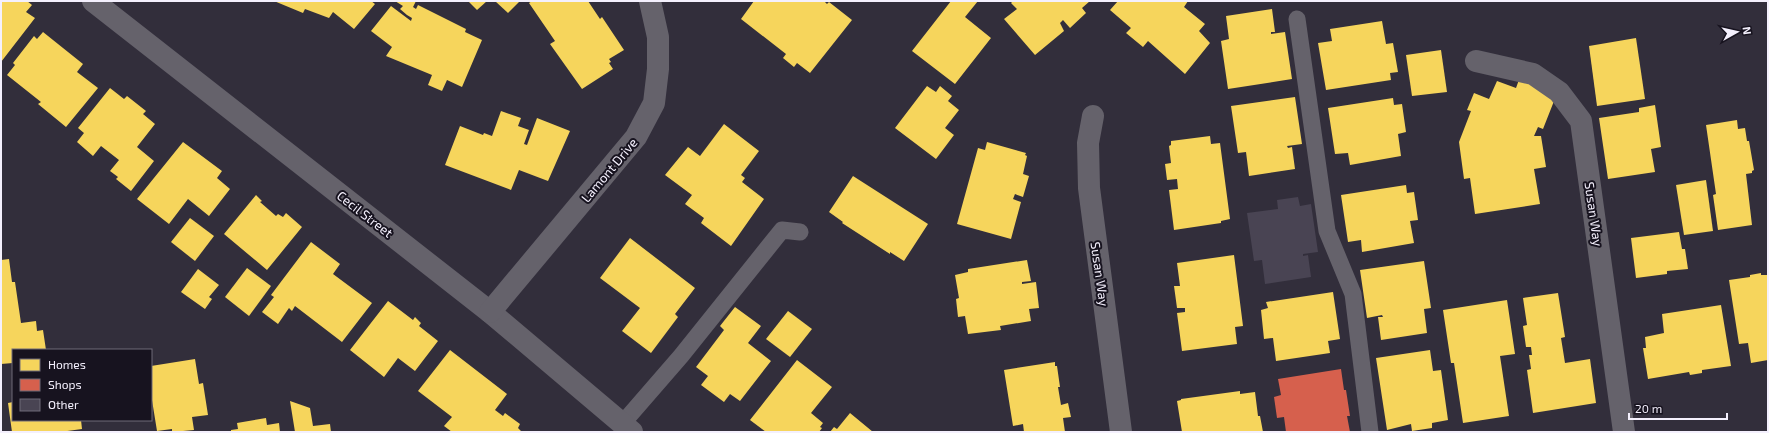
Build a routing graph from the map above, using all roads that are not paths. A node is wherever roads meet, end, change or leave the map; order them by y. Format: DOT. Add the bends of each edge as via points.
graph roads {
  1 [pos="93,1"];
  2 [pos="650,1"];
  3 [pos="1297,19"];
  4 [pos="1476,61"];
  5 [pos="1092,116"];
  6 [pos="800,232"];
  7 [pos="490,312"];
  8 [pos="627,428"];
  9 [pos="1121,432"];
  10 [pos="1370,432"];
  11 [pos="1624,432"];
  1 -- 7 [label="street, Cecil Street"];
  2 -- 7 [label="street, Lamont Drive" via="658,37 654,103 636,137"];
  3 -- 10 [label="lane" via="1327,230 1353,294"];
  4 -- 11 [label="street, Susan Way" via="1533,74 1559,92 1581,121"];
  5 -- 9 [label="street, Susan Way" via="1088,143 1089,188"];
  6 -- 8 [label="lane" via="782,230"];
  7 -- 8 [label="street, Cecil Street"];
}
